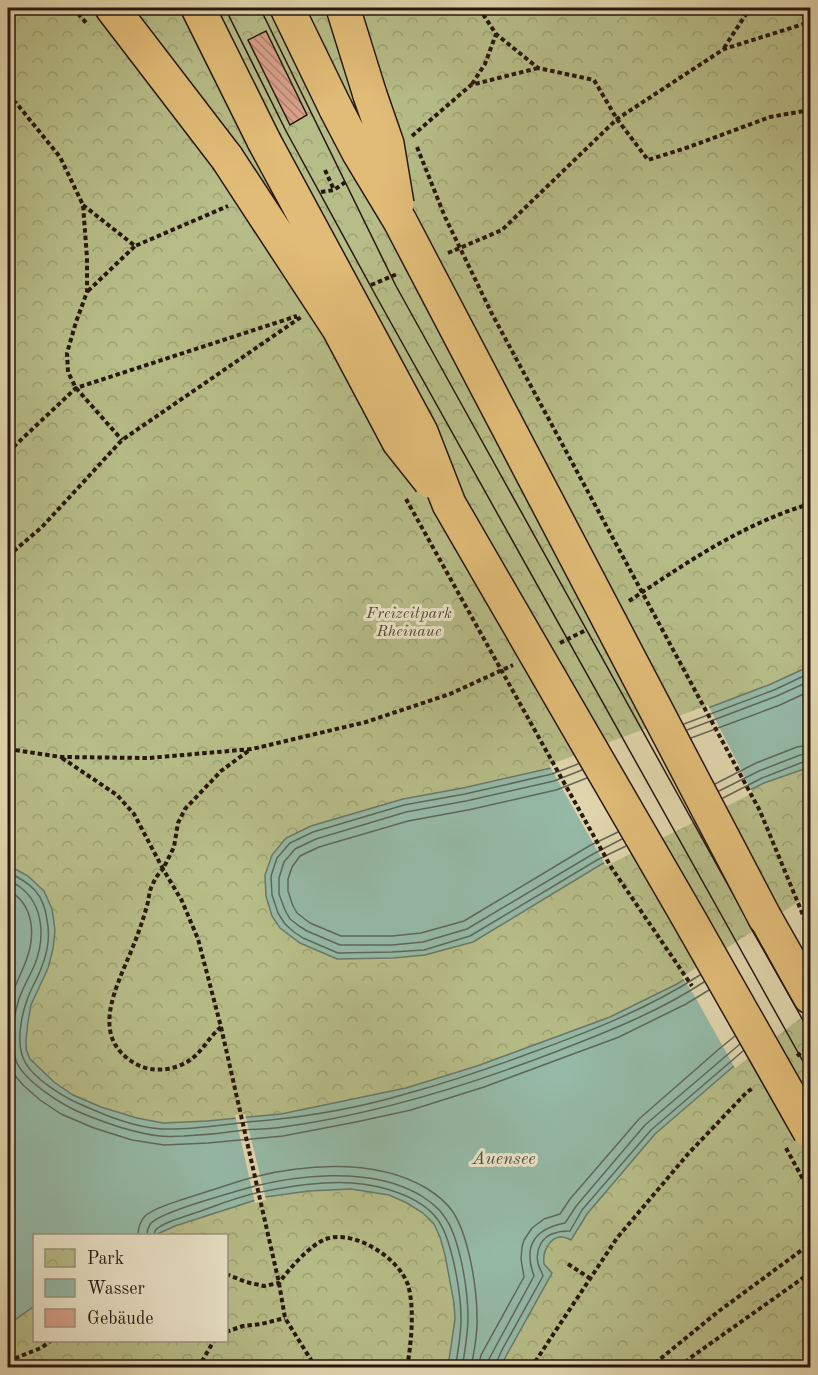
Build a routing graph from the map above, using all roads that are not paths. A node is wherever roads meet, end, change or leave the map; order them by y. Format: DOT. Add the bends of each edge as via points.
graph roads {
  1 [pos="112,8"];
  2 [pos="198,8"];
  3 [pos="287,8"];
  4 [pos="343,8"];
  5 [pos="400,221"];
  6 [pos="449,504"];
  7 [pos="810,997"];
  8 [pos="796,1136"];
  1 -- 6 [label="highway, bridge" via="227,158 339,329 399,442"];
  2 -- 6 [label="highway, bridge" via="264,141 421,432"];
  3 -- 5 [label="highway, bridge" via="359,153"];
  4 -- 5 [label="highway, bridge" via="387,144"];
  5 -- 7 [label="highway, bridge"];
  6 -- 8 [label="highway, bridge" via="688,917"];
}
